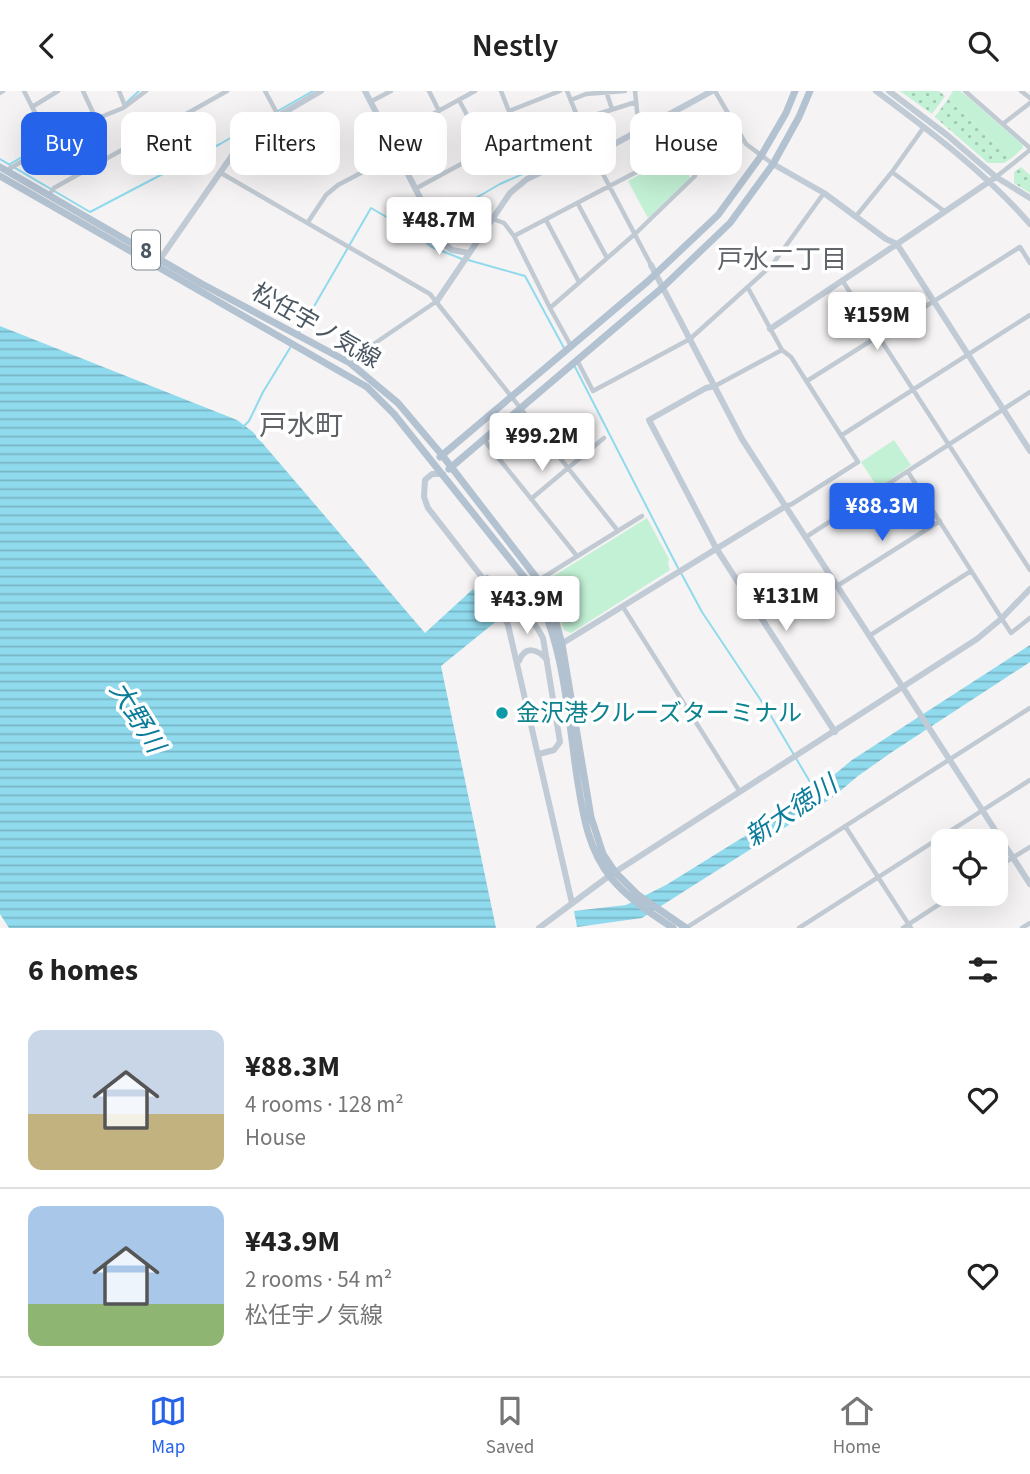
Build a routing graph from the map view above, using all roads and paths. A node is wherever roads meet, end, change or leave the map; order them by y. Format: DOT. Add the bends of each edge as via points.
graph roads {
  1 [pos="24,91"];
  2 [pos="58,91"];
  3 [pos="83,91"];
  4 [pos="119,91"];
  5 [pos="146,91"];
  6 [pos="227,91"];
  7 [pos="265,91"];
  8 [pos="321,91"];
  9 [pos="365,91"];
  10 [pos="391,91"];
  11 [pos="429,91"];
  12 [pos="475,91"];
  13 [pos="501,91"];
  14 [pos="560,91"];
  15 [pos="568,91"];
  16 [pos="606,91"];
  17 [pos="625,91"];
  18 [pos="635,91"];
  19 [pos="714,91"];
  20 [pos="795,91"];
  21 [pos="810,91"];
  22 [pos="876,91"];
  23 [pos="888,91"];
  24 [pos="965,91"];
  25 [pos="1021,91"];
  26 [pos="466,93"];
  27 [pos="459,100"];
  28 [pos="571,100"];
  29 [pos="1030,101"];
  30 [pos="370,102"];
  31 [pos="636,102"];
  32 [pos="124,104"];
  33 [pos="32,107"];
  34 [pos="612,109"];
  35 [pos="439,111"];
  36 [pos="509,111"];
  37 [pos="34,112"];
  38 [pos="93,112"];
  39 [pos="277,112"];
  40 [pos="375,112"];
  41 [pos="465,112"];
  42 [pos="576,112"];
  43 [pos="603,112"];
  44 [pos="637,112"];
  45 [pos="675,112"];
  46 [pos="726,112"];
  47 [pos="107,113"];
  48 [pos="1004,123"];
  49 [pos="924,126"];
  50 [pos="742,138"];
  51 [pos="1030,149"];
  52 [pos="761,156"];
  53 [pos="230,158"];
  54 [pos="461,164"];
  55 [pos="773,164"];
  56 [pos="6,169"];
  57 [pos="220,172"];
  58 [pos="892,172"];
  59 [pos="357,175"];
  60 [pos="408,175"];
  61 [pos="535,175"];
  62 [pos="604,175"];
  63 [pos="634,175"];
  64 [pos="694,175"];
  65 [pos="993,179"];
  66 [pos="611,187"];
  67 [pos="415,189"];
  68 [pos="824,193"];
  69 [pos="50,194"];
  70 [pos="1030,198"];
  71 [pos="578,204"];
  72 [pos="945,212"];
  73 [pos="857,215"];
  74 [pos="493,219"];
  75 [pos="547,220"];
  76 [pos="308,222"];
  77 [pos="1030,224"];
  78 [pos="636,233"];
  79 [pos="514,236"];
  80 [pos="897,244"];
  81 [pos="468,253"];
  82 [pos="160,258"];
  83 [pos="607,258"];
  84 [pos="1030,263"];
  85 [pos="650,265"];
  86 [pos="155,266"];
  87 [pos="655,275"];
  88 [pos="842,280"];
  89 [pos="579,282"];
  90 [pos="662,288"];
  91 [pos="748,288"];
  92 [pos="437,301"];
  93 [pos="933,302"];
  94 [pos="550,308"];
  95 [pos="1030,315"];
  96 [pos="770,329"];
  97 [pos="878,336"];
  98 [pos="290,337"];
  99 [pos="690,339"];
  100 [pos="298,341"];
  101 [pos="571,346"];
  102 [pos="782,350"];
  103 [pos="967,354"];
  104 [pos="577,360"];
  105 [pos="350,363"];
  106 [pos="807,381"];
  107 [pos="715,386"];
  108 [pos="914,389"];
  109 [pos="1030,392"];
  110 [pos="513,396"];
  111 [pos="522,407"];
  112 [pos="1004,410"];
  113 [pos="842,436"];
  114 [pos="604,438"];
  115 [pos="484,440"];
  116 [pos="950,445"];
  117 [pos="1030,451"];
  118 [pos="442,455"];
  119 [pos="434,462"];
  120 [pos="569,467"];
  121 [pos="451,468"];
  122 [pos="908,472"];
  123 [pos="432,474"];
  124 [pos="443,474"];
  125 [pos="531,499"];
  126 [pos="786,506"];
  127 [pos="642,516"];
  128 [pos="940,521"];
  129 [pos="618,531"];
  130 [pos="805,537"];
  131 [pos="716,548"];
  132 [pos="577,556"];
  133 [pos="477,570"];
  134 [pos="1030,570"];
  135 [pos="971,571"];
  136 [pos="539,581"];
  137 [pos="837,586"];
  138 [pos="1030,589"];
  139 [pos="623,607"];
  140 [pos="1030,618"];
  141 [pos="1000,619"];
  142 [pos="869,636"];
  143 [pos="559,645"];
  144 [pos="548,661"];
  145 [pos="518,665"];
  146 [pos="902,688"];
  147 [pos="1030,708"];
  148 [pos="835,732"];
  149 [pos="539,754"];
  150 [pos="949,759"];
  151 [pos="1030,780"];
  152 [pos="740,793"];
  153 [pos="982,810"];
  154 [pos="845,826"];
  155 [pos="1030,847"];
  156 [pos="1013,857"];
  157 [pos="1008,860"];
  158 [pos="612,874"];
  159 [pos="879,877"];
  160 [pos="1030,884"];
  161 [pos="572,903"];
  162 [pos="939,906"];
  163 [pos="660,915"];
  164 [pos="1030,923"];
  165 [pos="910,926"];
  166 [pos="539,928"];
  167 [pos="673,928"];
  168 [pos="686,928"];
  169 [pos="799,928"];
  170 [pos="903,928"];
  171 [pos="1022,928"];
  1 -- 33 [label="street"];
  2 -- 33 [label="street"];
  3 -- 38 [label="street"];
  4 -- 32 [label="street"];
  5 -- 32 [label="street"];
  6 -- 69 [label="street"];
  7 -- 39 [label="street"];
  8 -- 39 [label="street"];
  9 -- 30 [label="street"];
  10 -- 30 [label="street"];
  11 -- 35 [label="street"];
  12 -- 26 [label="street"];
  13 -- 36 [label="street"];
  14 -- 36 [label="street"];
  15 -- 28 [label="street"];
  16 -- 17 [label="street"];
  16 -- 28 [label="street"];
  16 -- 34 [label="street"];
  18 -- 31 [label="street"];
  19 -- 45 [label="street"];
  19 -- 46 [label="street"];
  20 -- 52 [label="main road"];
  21 -- 55 [label="main road"];
  22 -- 49 [label="street"];
  23 -- 65 [label="street" via="947,135"];
  24 -- 48 [label="street"];
  25 -- 29 [label="street"];
  26 -- 27 [label="street"];
  27 -- 35 [label="street"];
  27 -- 41 [label="street"];
  28 -- 42 [label="street"];
  29 -- 48 [label="street"];
  30 -- 40 [label="street"];
  31 -- 34 [label="street"];
  31 -- 44 [label="street"];
  32 -- 47 [label="street"];
  33 -- 37 [label="street"];
  34 -- 43 [label="street"];
  48 -- 51 [label="street"];
  49 -- 58 [label="street"];
  49 -- 65 [label="street"];
  50 -- 52 [label="street"];
  51 -- 65 [label="street"];
  52 -- 55 [label="street"];
  52 -- 87 [label="main road" via="718,215"];
  53 -- 57 [label="street"];
  54 -- 67 [label="street"];
  55 -- 68 [label="street"];
  55 -- 90 [label="main road" via="730,223"];
  56 -- 69 [label="main road, 松任宇ノ気線 / 8"];
  56 -- 86 [label="main road, 松任宇ノ気線 / 8"];
  57 -- 76 [label="street"];
  57 -- 82 [label="street"];
  58 -- 72 [label="street"];
  58 -- 73 [label="street"];
  59 -- 76 [label="street" via="326,195"];
  60 -- 67 [label="street"];
  61 -- 74 [label="street" via="510,193"];
  62 -- 66 [label="street"];
  63 -- 66 [label="street"];
  64 -- 78 [label="street"];
  65 -- 70 [label="street"];
  65 -- 72 [label="street"];
  65 -- 77 [label="street"];
  66 -- 71 [label="street"];
  66 -- 78 [label="street"];
  67 -- 81 [label="street" via="444,244"];
  68 -- 73 [label="street"];
  68 -- 91 [label="street" via="779,255"];
  69 -- 82 [label="main road, 松任宇ノ気線 / 8"];
  71 -- 75 [label="street"];
  71 -- 83 [label="street"];
  72 -- 80 [label="street"];
  73 -- 80 [label="street"];
  74 -- 79 [label="street" via="504,223"];
  74 -- 81 [label="street"];
  75 -- 79 [label="street"];
  75 -- 89 [label="street"];
  76 -- 92 [label="street"];
  78 -- 83 [label="street"];
  78 -- 85 [label="street"];
  79 -- 94 [label="street"];
  80 -- 88 [label="street"];
  80 -- 93 [label="street"];
  81 -- 92 [label="street"];
  82 -- 86 [label="street"];
  82 -- 98 [label="main road, 松任宇ノ気線 / 8"];
  83 -- 89 [label="street"];
  84 -- 93 [label="street" via="1020,247"];
  85 -- 87 [label="street"];
  86 -- 98 [label="main road, 松任宇ノ気線 / 8"];
  87 -- 90 [label="street"];
  87 -- 101 [label="main road"];
  88 -- 96 [label="street"];
  88 -- 97 [label="street"];
  89 -- 94 [label="street"];
  90 -- 99 [label="street"];
  90 -- 104 [label="main road"];
  91 -- 96 [label="street"];
  91 -- 99 [label="street"];
  92 -- 105 [label="street"];
  92 -- 110 [label="street"];
  93 -- 97 [label="street"];
  93 -- 103 [label="street"];
  94 -- 101 [label="street"];
  95 -- 103 [label="street"];
  96 -- 102 [label="street"];
  97 -- 106 [label="street"];
  97 -- 108 [label="street"];
  98 -- 100 [label="main road, 松任宇ノ気線 / 8"];
  99 -- 104 [label="street" via="593,391"];
  99 -- 107 [label="street"];
  100 -- 105 [label="main road, 松任宇ノ気線 / 8"];
  100 -- 119 [label="main road, 松任宇ノ気線 / 8" via="367,387"];
  101 -- 110 [label="main road"];
  102 -- 106 [label="street"];
  102 -- 107 [label="street"];
  103 -- 108 [label="street"];
  103 -- 112 [label="street"];
  104 -- 111 [label="main road"];
  105 -- 118 [label="main road, 松任宇ノ気線 / 8" via="398,403"];
  106 -- 113 [label="street"];
  107 -- 126 [label="street" via="742,439"];
  107 -- 131 [label="street" via="649,420"];
  108 -- 113 [label="street"];
  108 -- 116 [label="street"];
  109 -- 112 [label="street"];
  110 -- 111 [label="street"];
  110 -- 118 [label="main road"];
  111 -- 115 [label="main road"];
  111 -- 120 [label="street"];
  112 -- 116 [label="street"];
  112 -- 117 [label="street"];
  113 -- 126 [label="street" via="858,462"];
  114 -- 120 [label="street"];
  115 -- 121 [label="main road"];
  115 -- 125 [label="street"];
  116 -- 122 [label="street"];
  116 -- 134 [label="street"];
  118 -- 119 [label="main road"];
  118 -- 121 [label="main road, 松任宇ノ気線 / 8"];
  119 -- 123 [label="street"];
  119 -- 124 [label="main road, 松任宇ノ気線 / 8"];
  120 -- 125 [label="street"];
  120 -- 129 [label="street"];
  121 -- 124 [label="main road"];
  121 -- 136 [label="main road, 松任宇ノ気線 / 8"];
  122 -- 128 [label="street"];
  122 -- 130 [label="street"];
  123 -- 124 [label="street"];
  123 -- 133 [label="street" via="425,480 428,508"];
  124 -- 143 [label="main road, 松任宇ノ気線 / 8" via="532,587"];
  125 -- 132 [label="street"];
  126 -- 130 [label="street"];
  126 -- 131 [label="street"];
  127 -- 129 [label="street"];
  128 -- 135 [label="street"];
  128 -- 137 [label="street"];
  129 -- 132 [label="street"];
  130 -- 137 [label="street"];
  131 -- 139 [label="street"];
  131 -- 148 [label="street"];
  132 -- 136 [label="street"];
  133 -- 144 [label="street" via="527,613 543,638"];
  133 -- 145 [label="street" via="501,608"];
  135 -- 141 [label="street"];
  135 -- 142 [label="street"];
  136 -- 143 [label="main road, 松任宇ノ気線 / 8" via="553,612"];
  137 -- 142 [label="street"];
  138 -- 141 [label="street"];
  139 -- 143 [label="street"];
  139 -- 152 [label="street"];
  140 -- 141 [label="street" via="1011,633"];
  141 -- 146 [label="street"];
  142 -- 146 [label="street"];
  143 -- 158 [label="main road, 松任宇ノ気線 / 8" via="584,821 595,850"];
  144 -- 145 [label="street" via="532,649 519,657"];
  144 -- 149 [label="street" via="561,742 554,750"];
  145 -- 149 [label="street"];
  146 -- 148 [label="street"];
  146 -- 150 [label="street"];
  147 -- 150 [label="street"];
  148 -- 152 [label="street"];
  149 -- 161 [label="street"];
  150 -- 153 [label="street"];
  150 -- 154 [label="street"];
  151 -- 153 [label="street"];
  152 -- 158 [label="street"];
  153 -- 156 [label="street"];
  153 -- 159 [label="street"];
  154 -- 159 [label="street"];
  154 -- 168 [label="street"];
  155 -- 156 [label="street"];
  156 -- 157 [label="street"];
  156 -- 160 [label="street"];
  158 -- 161 [label="street"];
  158 -- 163 [label="main road, 松任宇ノ気線 / 8"];
  159 -- 165 [label="street"];
  159 -- 169 [label="street"];
  161 -- 166 [label="street"];
  162 -- 165 [label="street"];
  163 -- 167 [label="main road, 松任宇ノ気線 / 8"];
  163 -- 168 [label="main road, 松任宇ノ気線 / 8"];
  164 -- 171 [label="street"];
  165 -- 170 [label="street"];
}
